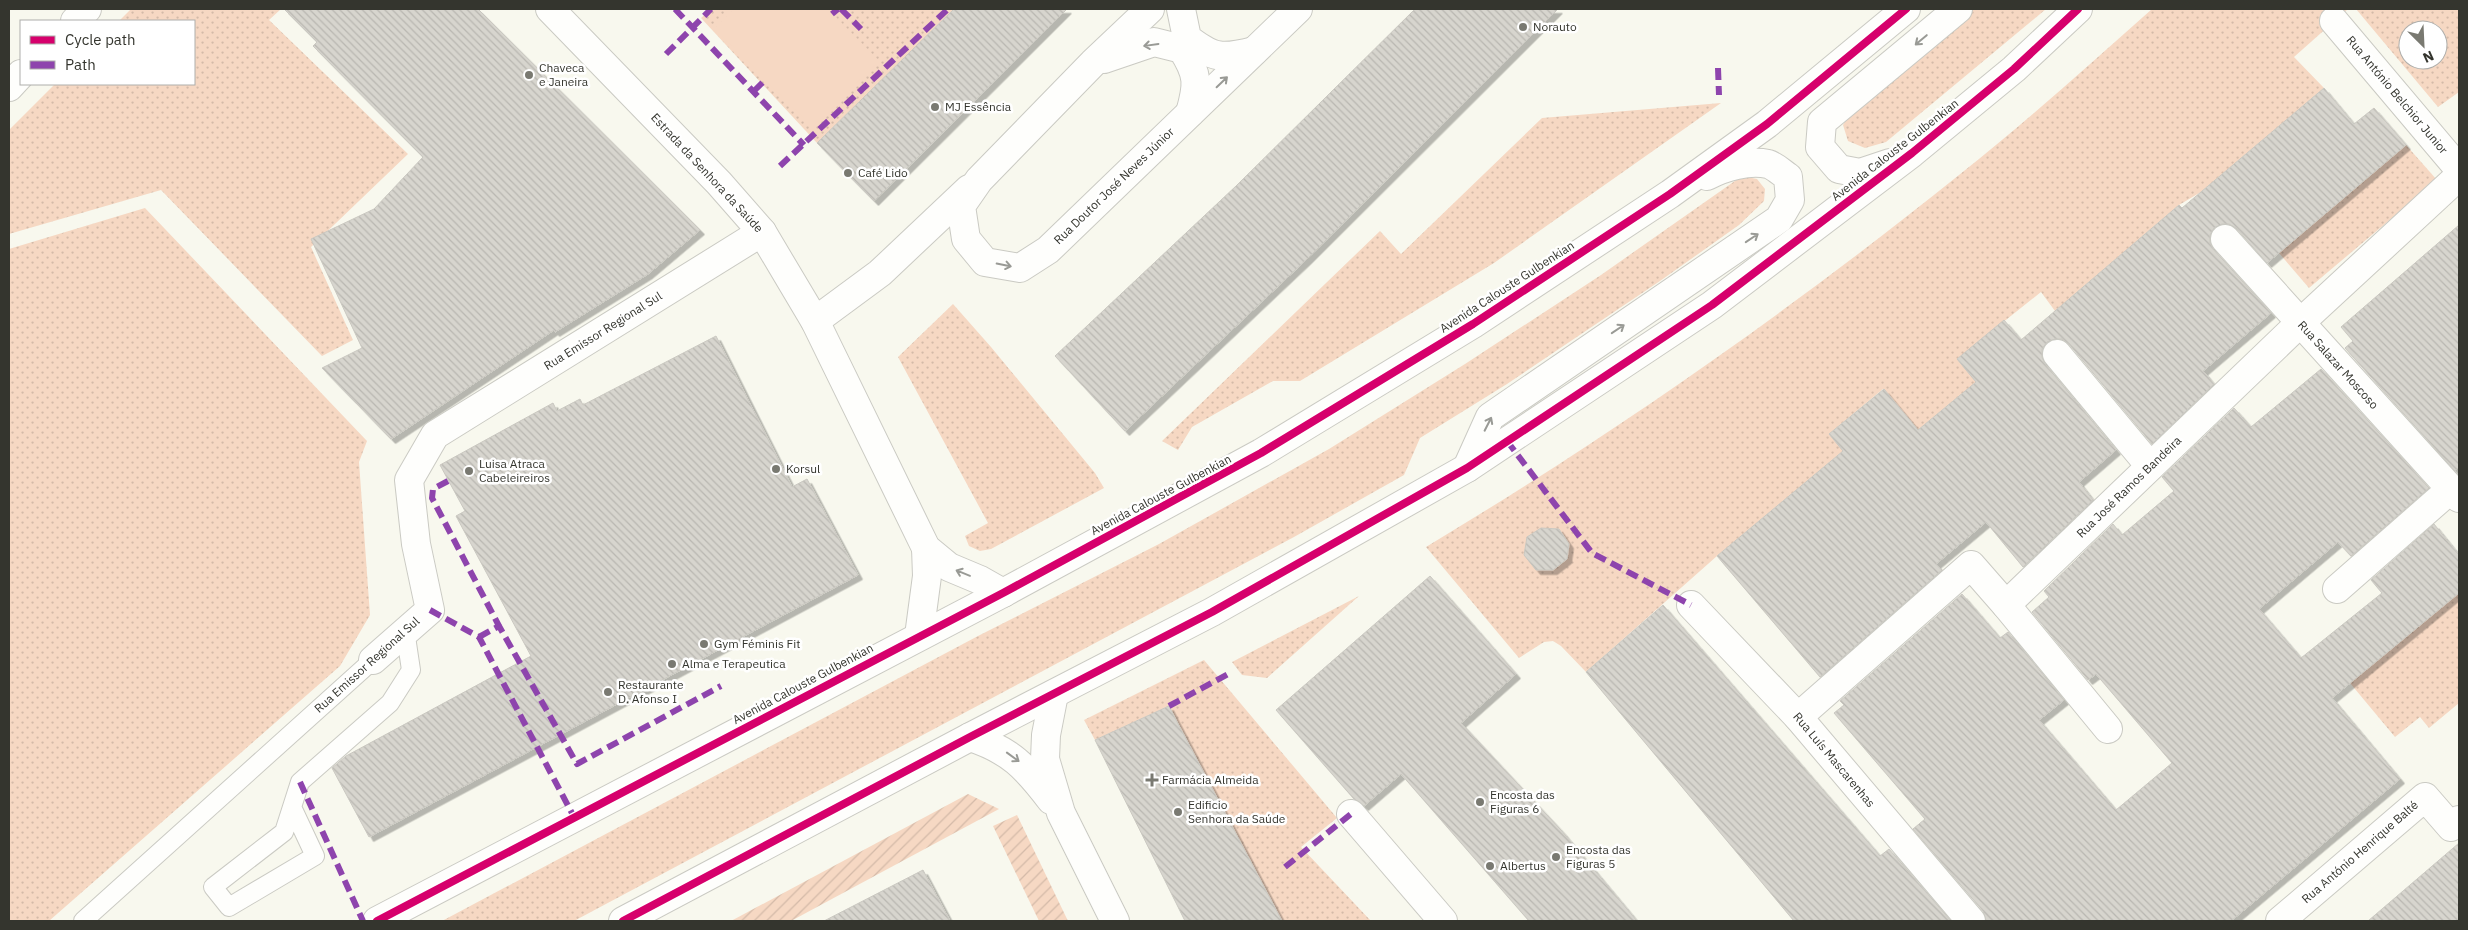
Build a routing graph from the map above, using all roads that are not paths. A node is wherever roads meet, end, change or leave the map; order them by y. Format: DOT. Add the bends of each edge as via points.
graph roads {
  1 [pos="61,9"];
  2 [pos="88,9"];
  3 [pos="550,9"];
  4 [pos="1150,9"];
  5 [pos="1181,9"];
  6 [pos="1298,9"];
  7 [pos="1906,9"];
  8 [pos="1958,9"];
  9 [pos="2078,9"];
  10 [pos="73,20"];
  11 [pos="75,20"];
  12 [pos="2334,21"];
  13 [pos="1254,51"];
  14 [pos="1093,63"];
  15 [pos="20,75"];
  16 [pos="9,87"];
  17 [pos="1190,113"];
  18 [pos="1912,153"];
  19 [pos="2459,169"];
  20 [pos="2459,176"];
  21 [pos="979,180"];
  22 [pos="1670,194"];
  23 [pos="762,232"];
  24 [pos="2225,239"];
  25 [pos="815,322"];
  26 [pos="2300,323"];
  27 [pos="2057,354"];
  28 [pos="2150,466"];
  29 [pos="1467,468"];
  30 [pos="2455,494"];
  31 [pos="926,548"];
  32 [pos="2337,589"];
  33 [pos="1003,593"];
  34 [pos="2006,605"];
  35 [pos="1691,606"];
  36 [pos="405,630"];
  37 [pos="919,636"];
  38 [pos="373,660"];
  39 [pos="1054,694"];
  40 [pos="1798,717"];
  41 [pos="2108,729"];
  42 [pos="970,737"];
  43 [pos="292,807"];
  44 [pos="1061,813"];
  45 [pos="1351,814"];
  46 [pos="2459,820"];
  47 [pos="462,876"];
  48 [pos="83,921"];
  49 [pos="376,921"];
  50 [pos="416,921"];
  51 [pos="623,921"];
  52 [pos="1115,921"];
  53 [pos="1443,921"];
  54 [pos="1971,921"];
  55 [pos="2280,921"];
  1 -- 10 [label="street"];
  2 -- 11 [label="street"];
  3 -- 23 [label="street, Estrada da Senhora da Saúde" via="719,183"];
  4 -- 14 [label="street, Rua Doutor José Neves Júnior"];
  5 -- 13 [label="street" via="1187,38 1206,53 1229,58"];
  6 -- 13 [label="street, Rua Doutor José Neves Júnior"];
  7 -- 22 [label="street, Avenida Calouste Gulbenkian" via="1767,124"];
  8 -- 18 [label="street, one-way" via="1822,122 1820,147 1839,169 1860,173"];
  9 -- 18 [label="street, Avenida Calouste Gulbenkian" via="2014,69"];
  12 -- 19 [label="street, Rua António Belchior Junior"];
  17 -- 13 [label="street, Rua Doutor José Neves Júnior, one-way"];
  17 -- 14 [label="street, one-way" via="1197,88 1194,67 1182,49 1154,42"];
  14 -- 21 [label="street, Rua Doutor José Neves Júnior"];
  15 -- 16 [label="street"];
  21 -- 17 [label="street, Rua Doutor José Neves Júnior, one-way" via="961,206 966,239 985,262 1020,268 1048,250"];
  18 -- 29 [label="street, Avenida Calouste Gulbenkian" via="1712,305"];
  20 -- 26 [label="street, Rua José Ramos Bandeira"];
  21 -- 25 [label="street, Rua Doutor José Neves Júnior" via="880,273"];
  29 -- 22 [label="street, one-way" via="1490,417 1780,219 1790,200 1788,177 1770,164 1722,169"];
  22 -- 33 [label="street, Avenida Calouste Gulbenkian" via="1473,324 1261,453"];
  23 -- 25 [label="street, Estrada da Senhora da Saúde"];
  23 -- 36 [label="street, Rua Emissor Regional Sul" via="435,435 409,480 416,544 430,610"];
  24 -- 26 [label="street, Rua Salazar Moscoso"];
  25 -- 31 [label="street, Estrada da Senhora da Saúde"];
  26 -- 28 [label="street, Rua José Ramos Bandeira"];
  26 -- 30 [label="street, Rua Salazar Moscoso"];
  27 -- 28 [label="street"];
  28 -- 34 [label="street, Rua José Ramos Bandeira"];
  29 -- 39 [label="street, Avenida Calouste Gulbenkian" via="1212,612"];
  30 -- 32 [label="street, Rua Salazar Moscoso"];
  33 -- 31 [label="street, one-way" via="949,567"];
  31 -- 37 [label="street" via="927,576"];
  33 -- 37 [label="street, Avenida Calouste Gulbenkian"];
  34 -- 40 [label="street" via="1971,565"];
  34 -- 41 [label="street"];
  35 -- 40 [label="street, Rua Luís Mascarenhas"];
  36 -- 38 [label="street, Rua Emissor Regional Sul"];
  36 -- 43 [label="lane" via="411,670 390,703 300,782"];
  37 -- 47 [label="street, Avenida Calouste Gulbenkian"];
  38 -- 48 [label="lane, Rua Emissor Regional Sul"];
  39 -- 42 [label="street, Avenida Calouste Gulbenkian"];
  39 -- 44 [label="street" via="1045,759"];
  40 -- 54 [label="street, Rua Luís Mascarenhas"];
  42 -- 44 [label="street, one-way" via="993,744 1014,757"];
  42 -- 51 [label="street, Avenida Calouste Gulbenkian"];
  43 -- 43 [label="lane" via="315,856 229,907 213,887 284,832"];
  44 -- 52 [label="street"];
  45 -- 53 [label="street"];
  46 -- 55 [label="street, Rua António Henrique Balté" via="2451,827 2425,797"];
  47 -- 49 [label="street, Avenida Calouste Gulbenkian"];
  47 -- 50 [label="street"];
}
